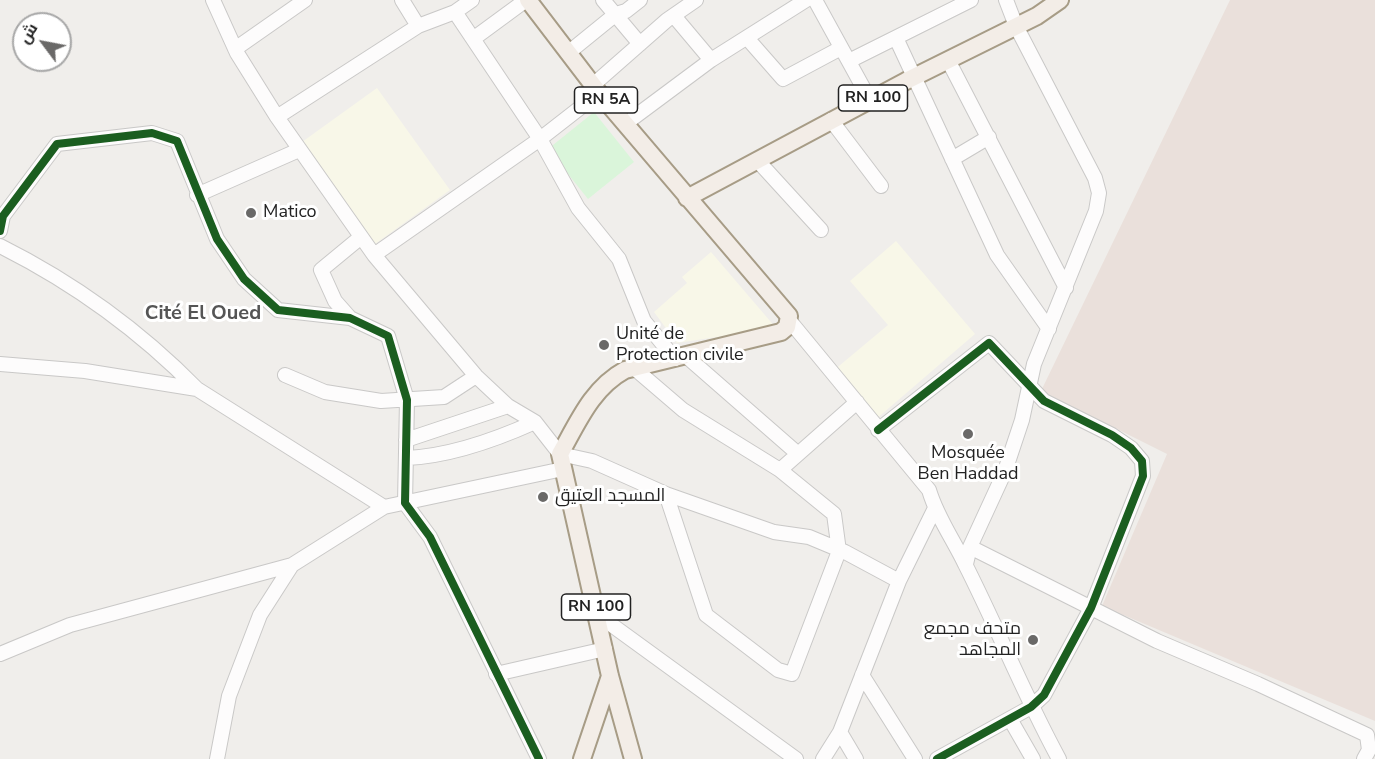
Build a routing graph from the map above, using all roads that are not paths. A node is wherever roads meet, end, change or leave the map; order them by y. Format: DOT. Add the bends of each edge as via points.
graph roads {
  1 [pos="213,0"];
  2 [pos="305,0"];
  3 [pos="402,0"];
  4 [pos="472,0"];
  5 [pos="527,0"];
  6 [pos="603,0"];
  7 [pos="640,0"];
  8 [pos="696,0"];
  9 [pos="807,0"];
  10 [pos="815,0"];
  11 [pos="971,0"];
  12 [pos="1006,0"];
  13 [pos="1060,0"];
  14 [pos="455,12"];
  15 [pos="616,14"];
  16 [pos="674,16"];
  17 [pos="418,26"];
  18 [pos="1016,26"];
  19 [pos="747,38"];
  20 [pos="896,38"];
  21 [pos="473,39"];
  22 [pos="640,44"];
  23 [pos="841,48"];
  24 [pos="236,49"];
  25 [pos="568,53"];
  26 [pos="711,60"];
  27 [pos="948,60"];
  28 [pos="849,62"];
  29 [pos="914,77"];
  30 [pos="596,89"];
  31 [pos="870,100"];
  32 [pos="278,117"];
  33 [pos="831,120"];
  34 [pos="625,124"];
  35 [pos="989,137"];
  36 [pos="540,139"];
  37 [pos="299,150"];
  38 [pos="952,159"];
  39 [pos="757,160"];
  40 [pos="881,186"];
  41 [pos="197,195"];
  42 [pos="687,198"];
  43 [pos="820,230"];
  44 [pos="0,231"];
  45 [pos="361,237"];
  46 [pos="0,246"];
  47 [pos="374,255"];
  48 [pos="1066,288"];
  49 [pos="350,318"];
  50 [pos="789,320"];
  51 [pos="1049,329"];
  52 [pos="680,358"];
  53 [pos="0,364"];
  54 [pos="634,368"];
  55 [pos="285,375"];
  56 [pos="476,376"];
  57 [pos="1028,384"];
  58 [pos="197,389"];
  59 [pos="407,400"];
  60 [pos="857,402"];
  61 [pos="508,406"];
  62 [pos="536,422"];
  63 [pos="878,430"];
  64 [pos="406,440"];
  65 [pos="797,453"];
  66 [pos="406,458"];
  67 [pos="561,461"];
  68 [pos="780,470"];
  69 [pos="666,494"];
  70 [pos="405,502"];
  71 [pos="384,507"];
  72 [pos="935,508"];
  73 [pos="970,547"];
  74 [pos="839,551"];
  75 [pos="966,564"];
  76 [pos="292,565"];
  77 [pos="899,581"];
  78 [pos="1091,608"];
  79 [pos="598,615"];
  80 [pos="605,650"];
  81 [pos="0,654"];
  82 [pos="495,674"];
  83 [pos="862,675"];
  84 [pos="610,676"];
  85 [pos="1031,707"];
  86 [pos="1010,719"];
  87 [pos="840,732"];
  88 [pos="947,757"];
  89 [pos="217,759"];
  90 [pos="539,759"];
  91 [pos="582,759"];
  92 [pos="633,759"];
  93 [pos="796,759"];
  94 [pos="823,759"];
  95 [pos="856,759"];
  96 [pos="915,759"];
  97 [pos="1033,759"];
  98 [pos="1059,759"];
  99 [pos="1364,759"];
  1 -- 24 [label="street"];
  2 -- 24 [label="street"];
  3 -- 17 [label="street"];
  4 -- 14 [label="street"];
  5 -- 21 [label="street"];
  5 -- 25 [label="main road, RN 5A"];
  6 -- 15 [label="street"];
  7 -- 15 [label="street"];
  8 -- 16 [label="street"];
  9 -- 19 [label="street"];
  10 -- 23 [label="street"];
  11 -- 20 [label="street"];
  12 -- 18 [label="street"];
  13 -- 18 [label="main road, RN 100"];
  14 -- 17 [label="street"];
  14 -- 21 [label="street"];
  15 -- 22 [label="street"];
  15 -- 25 [label="street"];
  16 -- 22 [label="street"];
  16 -- 26 [label="street"];
  17 -- 32 [label="street"];
  18 -- 27 [label="main road, RN 100"];
  18 -- 48 [label="street" via="1095,178 1099,193 1096,211"];
  19 -- 23 [label="street" via="783,79"];
  19 -- 26 [label="street"];
  20 -- 28 [label="street"];
  20 -- 29 [label="street"];
  21 -- 36 [label="street"];
  22 -- 30 [label="street"];
  23 -- 28 [label="street"];
  24 -- 32 [label="street"];
  25 -- 30 [label="main road, RN 5A"];
  26 -- 34 [label="street"];
  27 -- 29 [label="main road, RN 100"];
  27 -- 35 [label="street"];
  28 -- 31 [label="street"];
  29 -- 31 [label="main road, RN 100"];
  29 -- 38 [label="street"];
  30 -- 34 [label="main road, RN 5A"];
  30 -- 36 [label="street"];
  31 -- 33 [label="main road, RN 100"];
  32 -- 37 [label="street"];
  33 -- 39 [label="main road, RN 100"];
  33 -- 40 [label="street"];
  34 -- 42 [label="main road, RN 5A"];
  35 -- 38 [label="street"];
  35 -- 48 [label="street"];
  36 -- 47 [label="street"];
  36 -- 52 [label="street" via="578,208 619,259 644,321"];
  37 -- 41 [label="street"];
  37 -- 45 [label="street"];
  38 -- 51 [label="street" via="997,255"];
  39 -- 42 [label="main road, RN 100"];
  39 -- 43 [label="street"];
  41 -- 44 [label="street" via="177,141 152,133 57,144 3,216"];
  41 -- 49 [label="street" via="217,239 244,279 278,310"];
  42 -- 50 [label="main road" via="788,313"];
  45 -- 47 [label="street"];
  45 -- 49 [label="street" via="321,270 334,301"];
  46 -- 58 [label="street" via="84,294 157,348"];
  47 -- 56 [label="street"];
  48 -- 51 [label="street"];
  49 -- 59 [label="street" via="388,336"];
  50 -- 52 [label="main road" via="781,332"];
  50 -- 60 [label="street"];
  51 -- 57 [label="street"];
  52 -- 54 [label="main road"];
  52 -- 65 [label="street"];
  53 -- 58 [label="street" via="85,371"];
  54 -- 67 [label="main road" via="606,380 592,397"];
  54 -- 68 [label="street" via="683,410"];
  55 -- 59 [label="street" via="340,396"];
  56 -- 59 [label="street" via="444,397"];
  56 -- 61 [label="street"];
  57 -- 63 [label="street" via="989,343"];
  57 -- 73 [label="street" via="1022,420 1005,471"];
  57 -- 78 [label="street" via="1044,401 1112,435 1142,461 1143,476"];
  58 -- 71 [label="street"];
  59 -- 64 [label="street"];
  60 -- 63 [label="street"];
  60 -- 65 [label="street"];
  61 -- 62 [label="street"];
  61 -- 64 [label="street"];
  62 -- 66 [label="street" via="465,448"];
  62 -- 67 [label="street"];
  63 -- 72 [label="street" via="928,490"];
  64 -- 66 [label="street"];
  65 -- 68 [label="street"];
  66 -- 70 [label="street"];
  67 -- 69 [label="street" via="592,461"];
  67 -- 70 [label="street"];
  67 -- 79 [label="main road, RN 100"];
  68 -- 74 [label="street" via="834,514"];
  69 -- 74 [label="street" via="774,532 808,537"];
  69 -- 74 [label="street" via="706,615 778,670 792,674"];
  70 -- 71 [label="street"];
  70 -- 82 [label="street" via="430,537"];
  71 -- 76 [label="street"];
  72 -- 75 [label="street"];
  72 -- 77 [label="street"];
  73 -- 75 [label="street"];
  73 -- 78 [label="street"];
  74 -- 77 [label="street"];
  75 -- 85 [label="street"];
  76 -- 81 [label="street" via="70,625"];
  76 -- 89 [label="street" via="260,615 229,696"];
  77 -- 83 [label="street"];
  78 -- 85 [label="street" via="1044,695"];
  78 -- 99 [label="street" via="1367,735 1369,750"];
  79 -- 80 [label="main road, RN 100"];
  79 -- 93 [label="street"];
  80 -- 82 [label="street"];
  80 -- 84 [label="main road, RN 100"];
  82 -- 90 [label="street"];
  83 -- 87 [label="street"];
  83 -- 96 [label="street"];
  84 -- 91 [label="main road"];
  84 -- 92 [label="main road, RN 100"];
  85 -- 86 [label="street"];
  85 -- 98 [label="street"];
  86 -- 88 [label="street"];
  86 -- 97 [label="street"];
  87 -- 94 [label="street"];
  87 -- 95 [label="street"];
}
